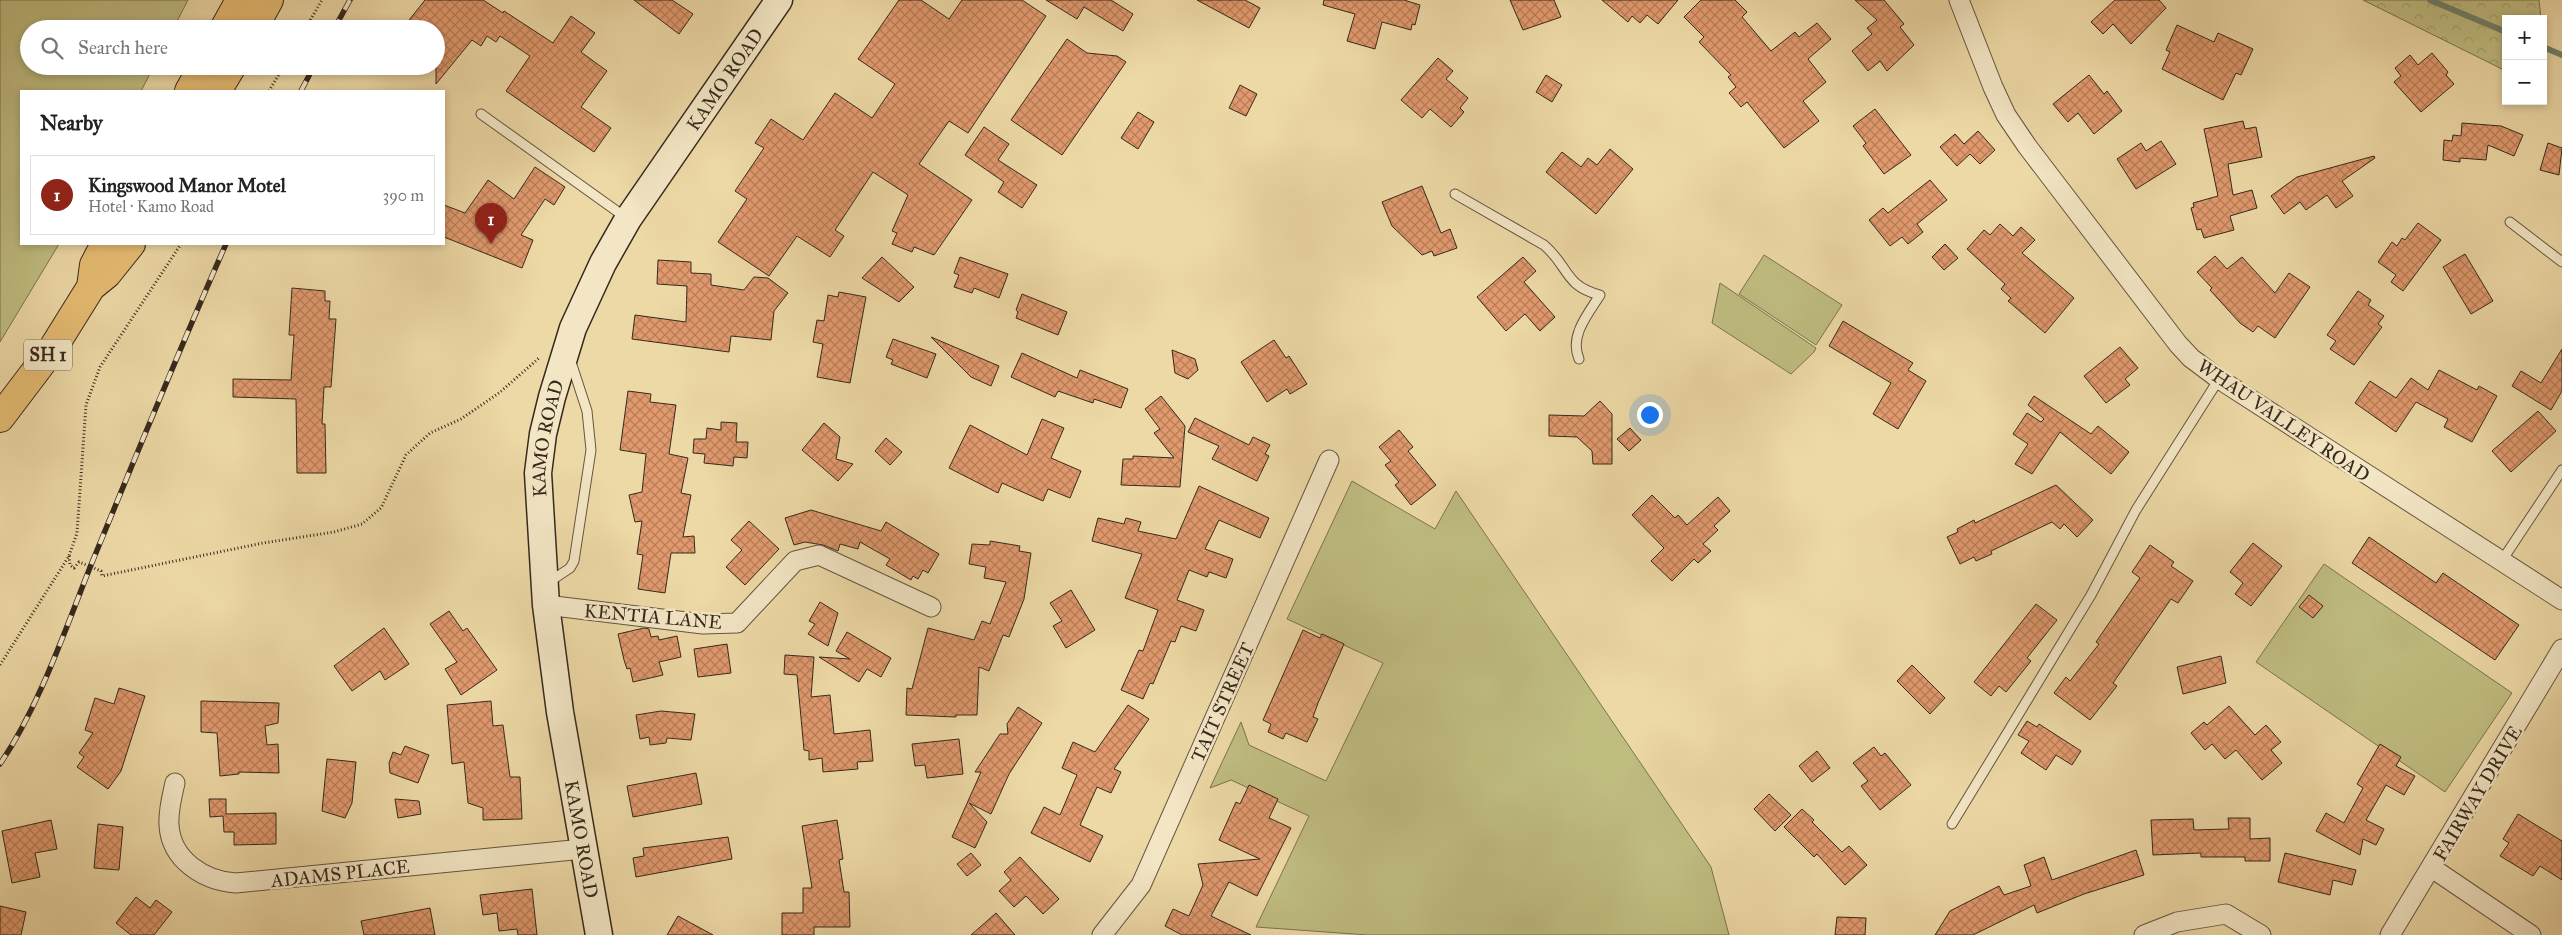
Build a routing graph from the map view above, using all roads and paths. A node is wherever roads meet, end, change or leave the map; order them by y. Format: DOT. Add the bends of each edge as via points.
graph roads {
  1 [pos="240,0"];
  2 [pos="270,0"];
  3 [pos="322,0"];
  4 [pos="779,0"];
  5 [pos="1959,0"];
  6 [pos="229,20"];
  7 [pos="258,20"];
  8 [pos="310,20"];
  9 [pos="198,75"];
  10 [pos="227,75"];
  11 [pos="279,75"];
  12 [pos="190,90"];
  13 [pos="218,90"];
  14 [pos="271,90"];
  15 [pos="480,114"];
  16 [pos="1455,194"];
  17 [pos="628,218"];
  18 [pos="2510,222"];
  19 [pos="104,245"];
  20 [pos="130,245"];
  21 [pos="180,245"];
  22 [pos="2562,262"];
  23 [pos="91,287"];
  24 [pos="555,352"];
  25 [pos="1579,359"];
  26 [pos="2219,379"];
  27 [pos="0,418"];
  28 [pos="1329,460"];
  29 [pos="2562,470"];
  30 [pos="69,556"];
  31 [pos="2501,562"];
  32 [pos="545,595"];
  33 [pos="2562,600"];
  34 [pos="931,607"];
  35 [pos="2562,650"];
  36 [pos="0,665"];
  37 [pos="174,783"];
  38 [pos="1952,824"];
  39 [pos="583,849"];
  40 [pos="2432,868"];
  41 [pos="599,935"];
  42 [pos="1102,935"];
  43 [pos="2144,935"];
  44 [pos="2261,935"];
  45 [pos="2390,935"];
  46 [pos="2531,935"];
  1 -- 6 [label="highway"];
  2 -- 7 [label="highway"];
  3 -- 8 [label="path"];
  4 -- 17 [label="main road, KAMO ROAD"];
  5 -- 26 [label="street, WHAU VALLEY ROAD" via="2006,115 2027,146 2178,344"];
  9 -- 12 [label="highway"];
  10 -- 13 [label="highway"];
  11 -- 14 [label="path"];
  15 -- 17 [label="lane"];
  16 -- 25 [label="lane" via="1544,245 1554,253 1577,286 1600,295 1576,338 1575,350"];
  17 -- 24 [label="main road, KAMO ROAD"];
  18 -- 22 [label="lane"];
  19 -- 23 [label="highway, SH 1" via="94,265"];
  20 -- 23 [label="highway, SH 1" via="107,274"];
  21 -- 30 [label="path" via="100,367 86,405 77,533"];
  23 -- 27 [label="highway, SH 1" via="53,348"];
  24 -- 30 [label="path" via="461,419 430,433 406,455 382,508 362,524 102,576 101,571 80,562 74,568 70,565"];
  24 -- 32 [label="main road, KAMO ROAD" via="552,397 538,473"];
  24 -- 32 [label="lane" via="587,411 591,450 574,561"];
  26 -- 31 [label="street, WHAU VALLEY ROAD"];
  26 -- 38 [label="lane" via="2136,510 2086,603"];
  28 -- 42 [label="street, TAIT STREET" via="1141,885"];
  29 -- 31 [label="lane"];
  30 -- 36 [label="path"];
  31 -- 33 [label="street, WHAU VALLEY ROAD"];
  32 -- 34 [label="street, KENTIA LANE" via="704,624 737,622 795,561 819,555"];
  32 -- 39 [label="main road, KAMO ROAD"];
  35 -- 40 [label="street, FAIRWAY DRIVE"];
  37 -- 39 [label="street, ADAMS PLACE" via="169,825 171,839 191,867 220,882"];
  39 -- 41 [label="main road, KAMO ROAD"];
  40 -- 45 [label="street, FAIRWAY DRIVE"];
  40 -- 46 [label="street"];
  43 -- 44 [label="street" via="2177,922 2226,914"];
}
